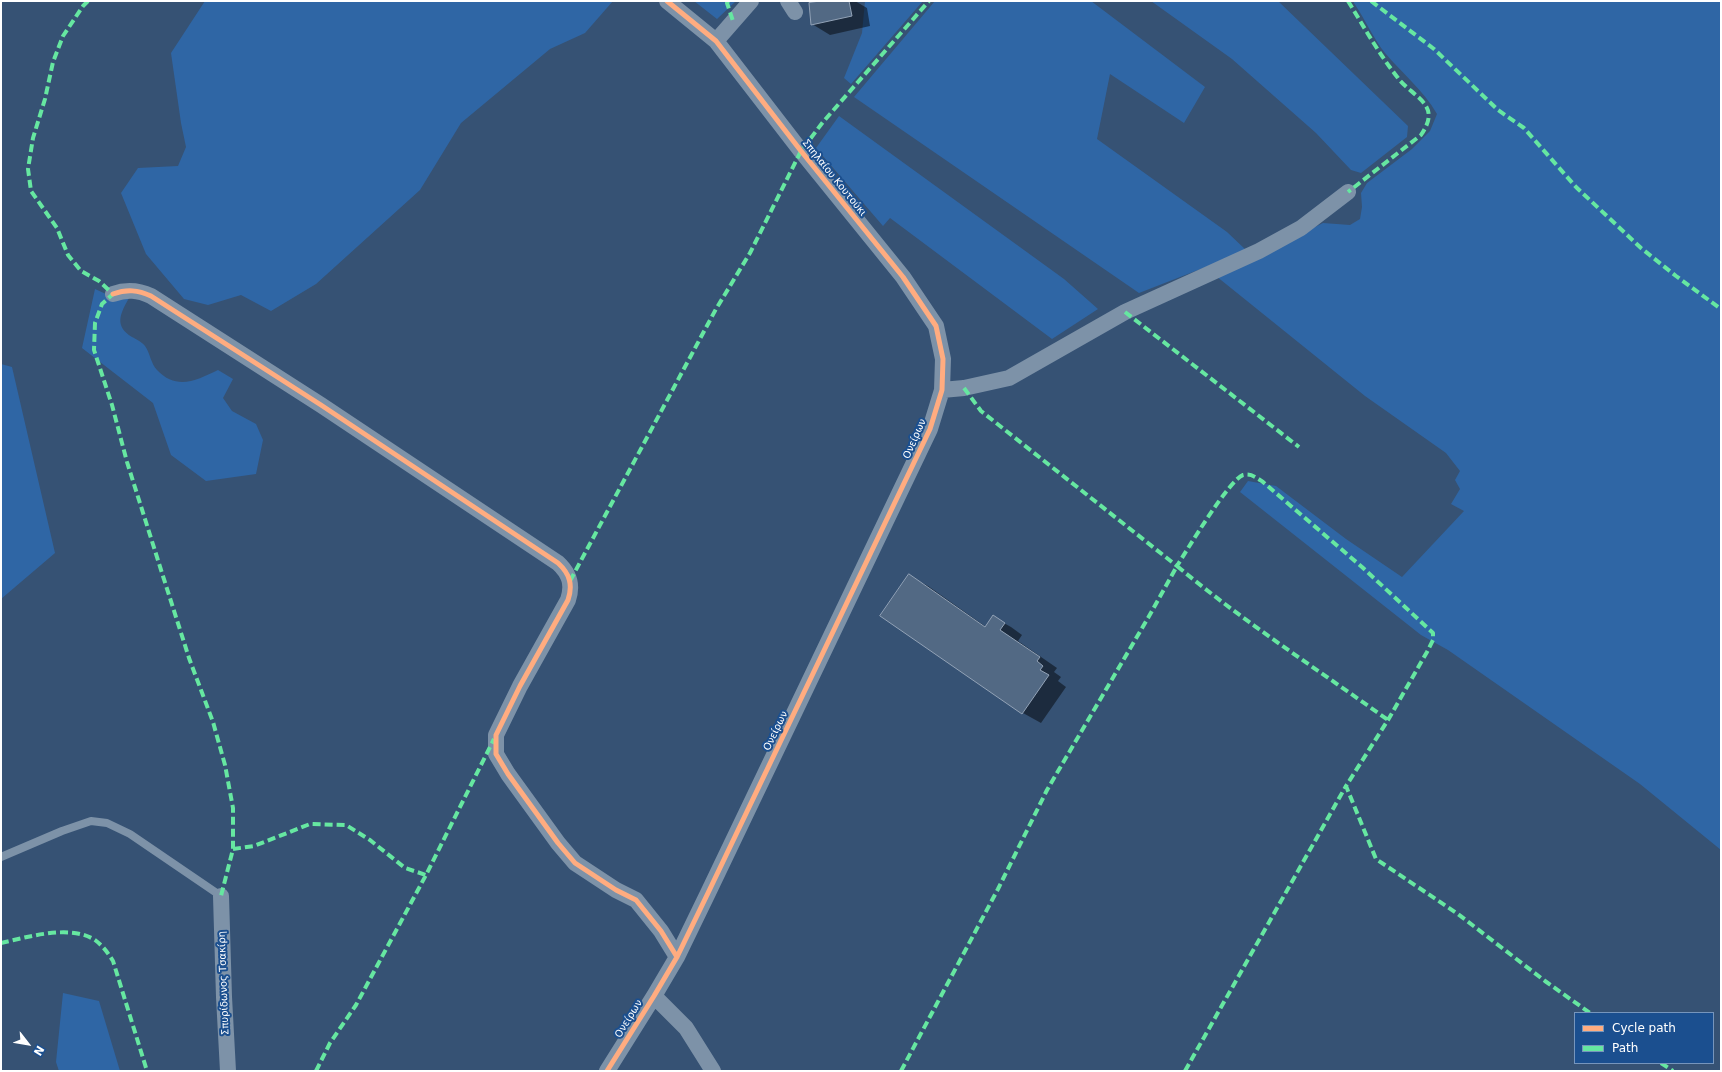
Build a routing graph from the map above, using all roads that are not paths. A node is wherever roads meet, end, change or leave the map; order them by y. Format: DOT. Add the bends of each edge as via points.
graph roads {
  1 [pos="667,1"];
  2 [pos="751,1"];
  3 [pos="716,41"];
  4 [pos="1348,192"];
  5 [pos="113,294"];
  6 [pos="942,390"];
  7 [pos="1,857"];
  8 [pos="221,896"];
  9 [pos="677,957"];
  10 [pos="654,996"];
  11 [pos="228,1071"];
  12 [pos="607,1071"];
  13 [pos="713,1071"];
  1 -- 3 [label="street, Σπηλαίου Κουτούκι"];
  2 -- 3 [label="street"];
  3 -- 6 [label="street, Σπηλαίου Κουτούκι" via="903,277 936,326 943,359"];
  4 -- 6 [label="street" via="1301,228 1259,251 1125,312 1009,378"];
  5 -- 9 [label="street" via="123,290 139,291 151,296 552,558 566,571 571,591 568,600 496,735 496,754 558,843 575,863 636,900 661,931"];
  6 -- 9 [label="street, Ονείρων" via="930,430"];
  7 -- 8 [label="lane" via="91,821 107,823 130,834"];
  8 -- 11 [label="street, Σπυρίδωνος Τσακίρη"];
  9 -- 10 [label="street, Ονείρων"];
  10 -- 12 [label="street, Ονείρων"];
  10 -- 13 [label="street" via="686,1028"];
}
